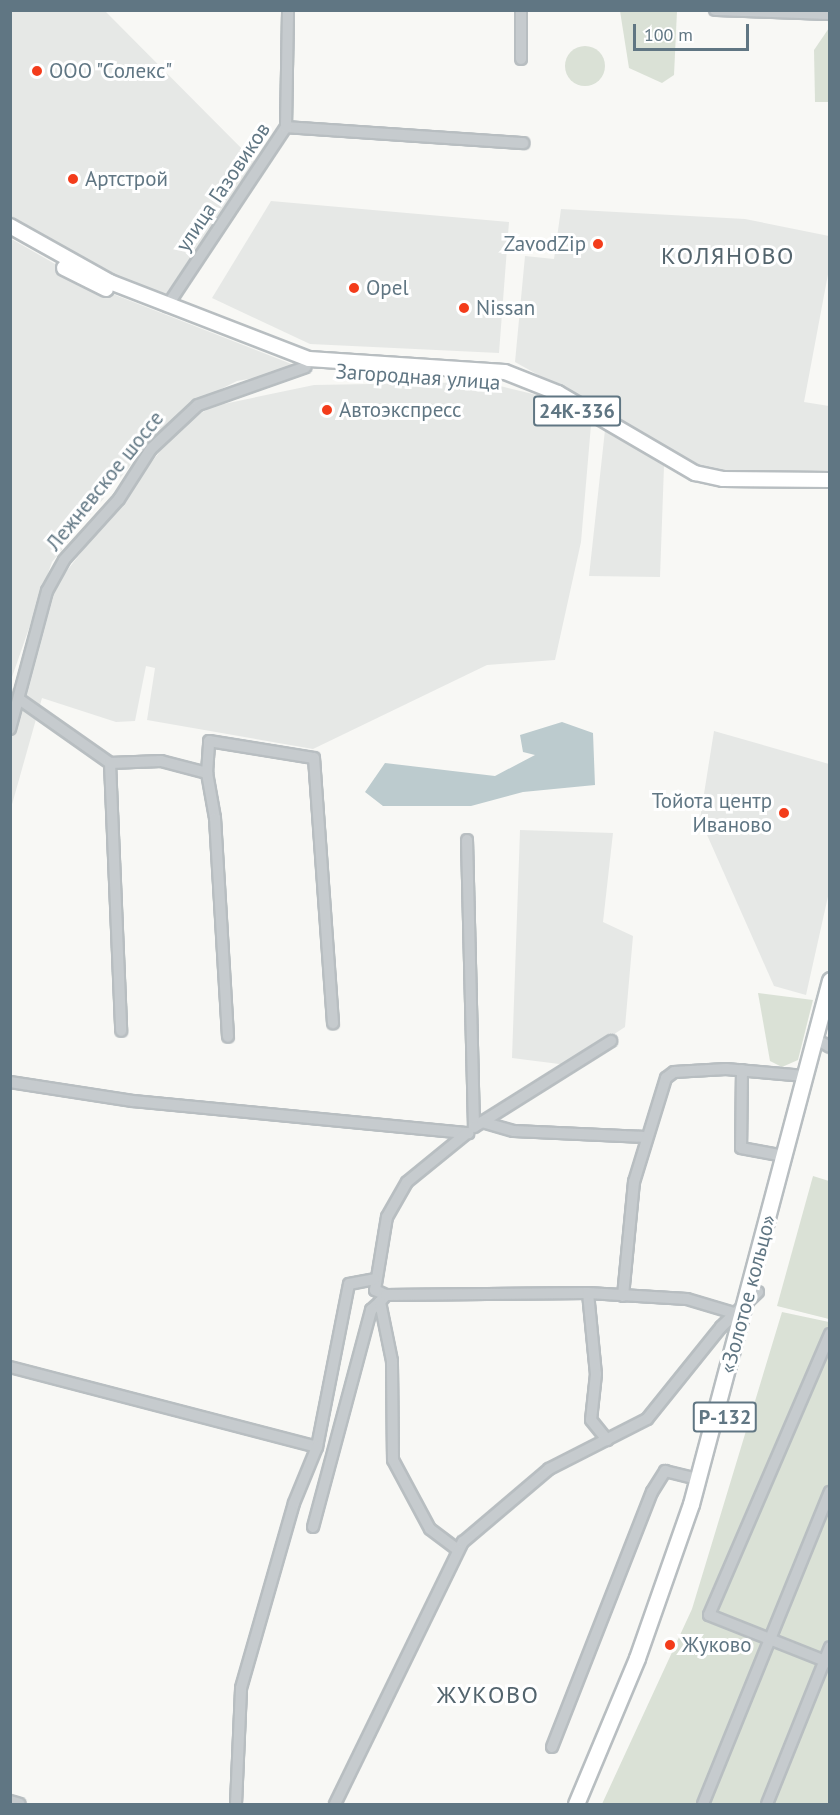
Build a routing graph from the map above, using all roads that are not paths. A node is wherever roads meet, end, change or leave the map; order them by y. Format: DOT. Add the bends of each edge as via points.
graph roads {
  1 [pos="288,10"];
  2 [pos="521,10"];
  3 [pos="715,10"];
  4 [pos="830,14"];
  5 [pos="522,59"];
  6 [pos="286,127"];
  7 [pos="523,142"];
  8 [pos="10,226"];
  9 [pos="10,237"];
  10 [pos="167,306"];
  11 [pos="308,363"];
  12 [pos="830,480"];
  13 [pos="830,488"];
  14 [pos="19,699"];
  15 [pos="10,729"];
  16 [pos="110,764"];
  17 [pos="207,773"];
  18 [pos="467,840"];
  19 [pos="830,980"];
  20 [pos="830,1018"];
  21 [pos="333,1023"];
  22 [pos="121,1031"];
  23 [pos="228,1037"];
  24 [pos="611,1041"];
  25 [pos="826,1045"];
  26 [pos="742,1070"];
  27 [pos="805,1076"];
  28 [pos="10,1082"];
  29 [pos="475,1127"];
  30 [pos="644,1137"];
  31 [pos="784,1156"];
  32 [pos="375,1279"];
  33 [pos="588,1293"];
  34 [pos="753,1295"];
  35 [pos="623,1296"];
  36 [pos="383,1298"];
  37 [pos="734,1313"];
  38 [pos="830,1334"];
  39 [pos="10,1367"];
  40 [pos="606,1440"];
  41 [pos="317,1447"];
  42 [pos="698,1479"];
  43 [pos="830,1492"];
  44 [pos="313,1527"];
  45 [pos="458,1550"];
  46 [pos="770,1639"];
  47 [pos="830,1647"];
  48 [pos="826,1662"];
  49 [pos="552,1748"];
  50 [pos="10,1801"];
  51 [pos="20,1804"];
  52 [pos="236,1804"];
  53 [pos="335,1804"];
  54 [pos="576,1804"];
  55 [pos="586,1804"];
  56 [pos="704,1804"];
  57 [pos="767,1804"];
  1 -- 6 [label="street, улица Газовиков"];
  2 -- 5 [label="street"];
  3 -- 4 [label="street"];
  6 -- 7 [label="street"];
  6 -- 10 [label="street, улица Газовиков"];
  8 -- 10 [label="main road, 24К-336"];
  9 -- 11 [label="main road, 24К-336" via="143,306"];
  10 -- 11 [label="main road, 24К-336"];
  11 -- 12 [label="main road, Загородная улица / 24К-336" via="505,372 558,393 695,472 723,479"];
  11 -- 13 [label="main road, Загородная улица / 24К-336" via="503,381 582,414 694,479 719,486"];
  11 -- 14 [label="street, Лежневское шоссе" via="198,405 151,449 119,499 64,560 47,591"];
  14 -- 15 [label="street, Лежневское шоссе"];
  14 -- 16 [label="street"];
  16 -- 17 [label="street" via="161,761"];
  16 -- 22 [label="street"];
  17 -- 21 [label="street" via="209,741 314,758"];
  17 -- 23 [label="street" via="215,818"];
  18 -- 29 [label="street"];
  19 -- 27 [label="highway, «Золотое кольцо» / Р-132"];
  20 -- 25 [label="highway, «Золотое кольцо» / Р-132"];
  24 -- 29 [label="street"];
  25 -- 34 [label="highway, «Золотое кольцо» / Р-132"];
  26 -- 27 [label="street"];
  26 -- 30 [label="street" via="674,1072 666,1078 653,1131"];
  26 -- 31 [label="street" via="741,1148"];
  27 -- 31 [label="highway, «Золотое кольцо» / Р-132"];
  28 -- 29 [label="street" via="133,1101"];
  29 -- 30 [label="street"];
  29 -- 32 [label="street" via="407,1182 384,1223"];
  30 -- 35 [label="street" via="629,1210"];
  31 -- 34 [label="highway, «Золотое кольцо» / Р-132"];
  32 -- 36 [label="street" via="375,1290"];
  32 -- 41 [label="street" via="349,1284"];
  33 -- 35 [label="street"];
  33 -- 36 [label="street"];
  33 -- 40 [label="street" via="596,1374 591,1420"];
  34 -- 37 [label="street"];
  34 -- 42 [label="highway, «Золотое кольцо» / Р-132"];
  34 -- 55 [label="highway, «Золотое кольцо» / Р-132" via="668,1606"];
  35 -- 37 [label="street" via="687,1299"];
  36 -- 44 [label="street" via="371,1310"];
  36 -- 45 [label="street" via="392,1361 393,1460 430,1529"];
  37 -- 40 [label="street" via="646,1419"];
  38 -- 46 [label="street" via="710,1615"];
  39 -- 41 [label="street"];
  40 -- 45 [label="street" via="524,1487"];
  41 -- 52 [label="street" via="294,1503 241,1688"];
  42 -- 49 [label="street" via="665,1471 652,1492"];
  42 -- 54 [label="highway, «Золотое кольцо» / Р-132" via="638,1658"];
  43 -- 46 [label="street"];
  45 -- 53 [label="street"];
  46 -- 48 [label="street"];
  46 -- 56 [label="street"];
  47 -- 48 [label="street"];
  48 -- 57 [label="street"];
  50 -- 51 [label="street"];
}
